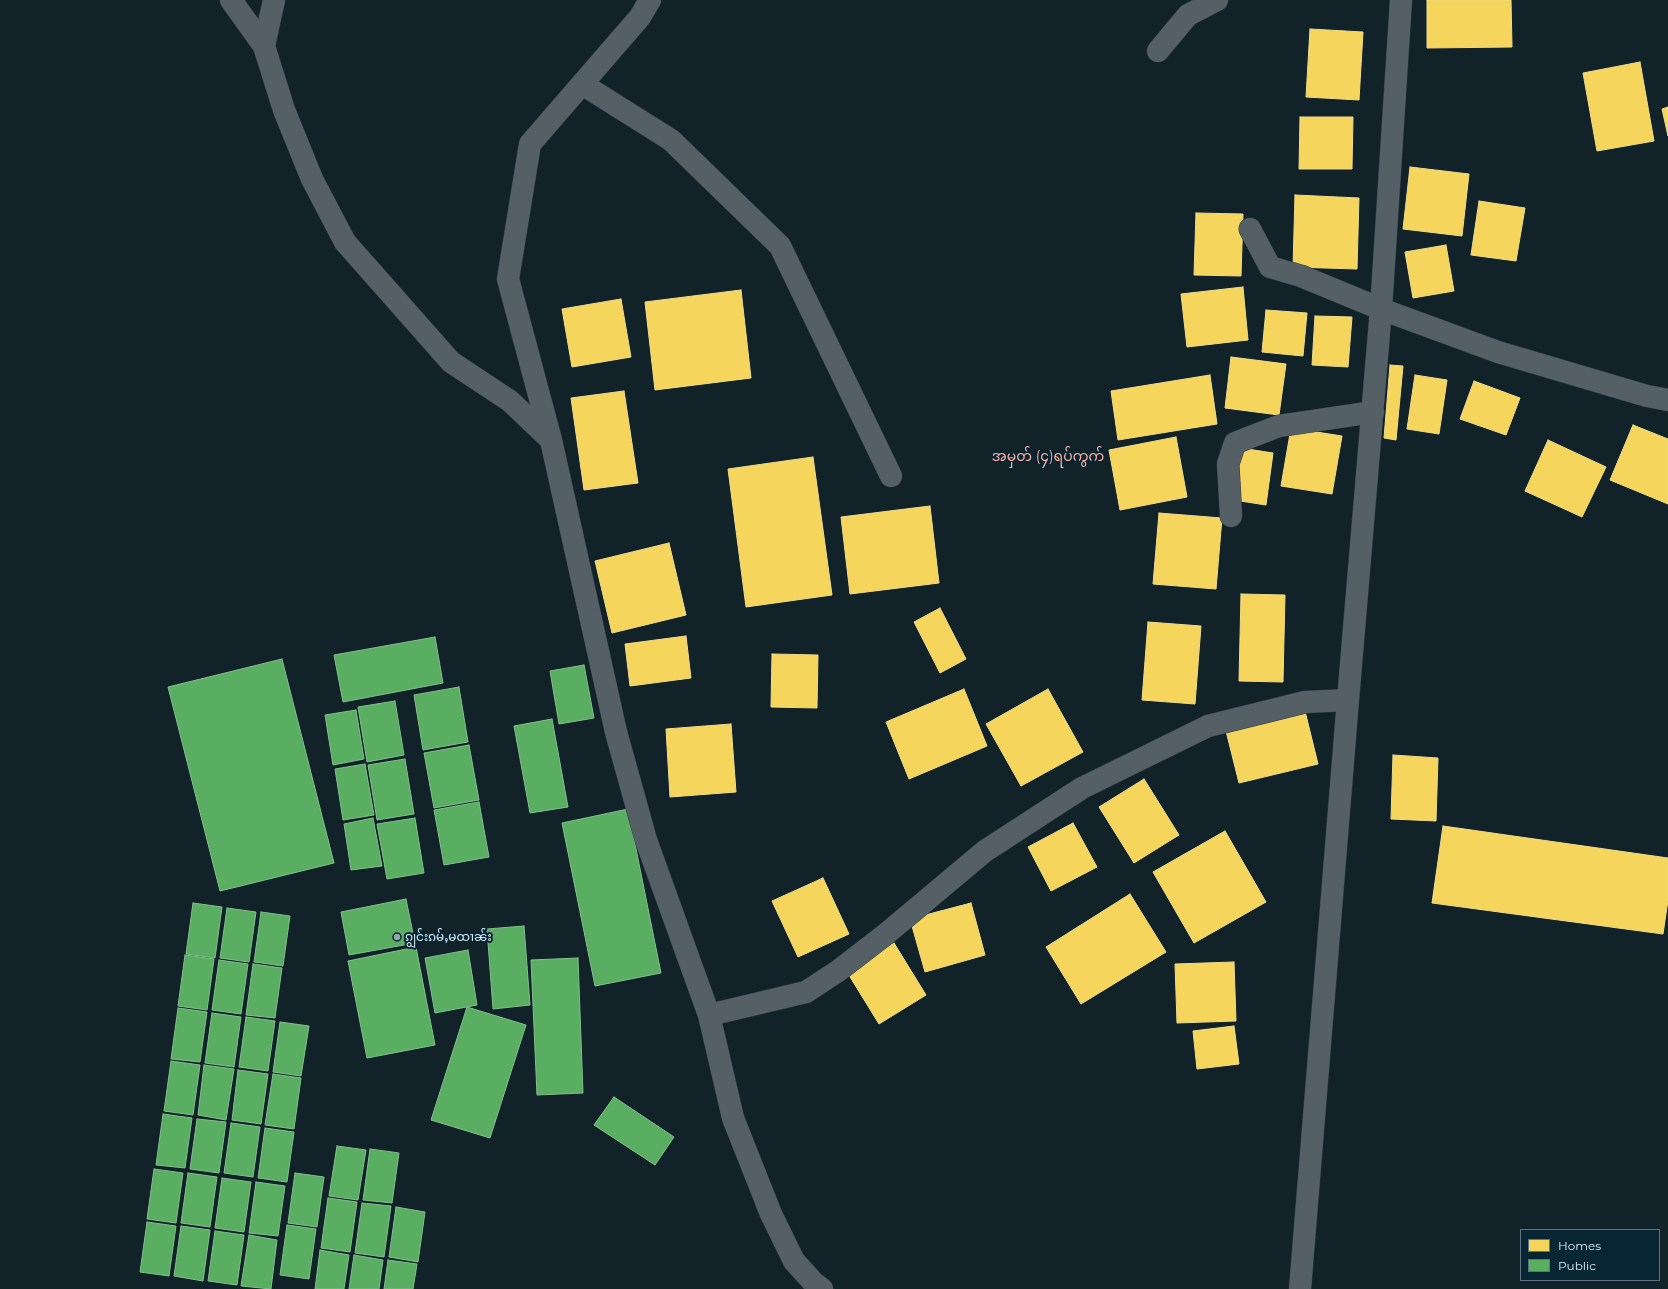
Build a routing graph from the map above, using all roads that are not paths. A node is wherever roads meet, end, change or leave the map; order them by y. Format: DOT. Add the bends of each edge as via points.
graph roads {
  1 [pos="231,0"];
  2 [pos="274,0"];
  3 [pos="650,0"];
  4 [pos="1217,0"];
  5 [pos="1401,0"];
  6 [pos="264,46"];
  7 [pos="1158,52"];
  8 [pos="582,84"];
  9 [pos="1250,229"];
  10 [pos="1381,309"];
  11 [pos="1668,400"];
  12 [pos="1373,412"];
  13 [pos="551,440"];
  14 [pos="891,476"];
  15 [pos="1231,516"];
  16 [pos="1348,700"];
  17 [pos="709,1015"];
  18 [pos="810,1287"];
  19 [pos="1300,1289"];
  1 -- 6 [label="street"];
  2 -- 6 [label="street"];
  3 -- 8 [label="street" via="640,17"];
  4 -- 7 [label="street" via="1188,15"];
  5 -- 10 [label="street"];
  6 -- 13 [label="street" via="284,110 312,179 346,242 451,362 510,401"];
  8 -- 13 [label="street" via="530,144 508,279"];
  8 -- 14 [label="street" via="671,140 780,246"];
  9 -- 10 [label="street" via="1270,267 1301,276"];
  10 -- 11 [label="street" via="1498,352"];
  10 -- 12 [label="street"];
  12 -- 15 [label="street" via="1279,426 1235,443 1228,464"];
  12 -- 16 [label="street"];
  13 -- 17 [label="street" via="618,739 646,840"];
  16 -- 17 [label="street" via="1305,702 1208,726 1082,788 985,851 886,934 806,992"];
  16 -- 19 [label="street"];
  17 -- 18 [label="street" via="733,1118 771,1214"];
}
